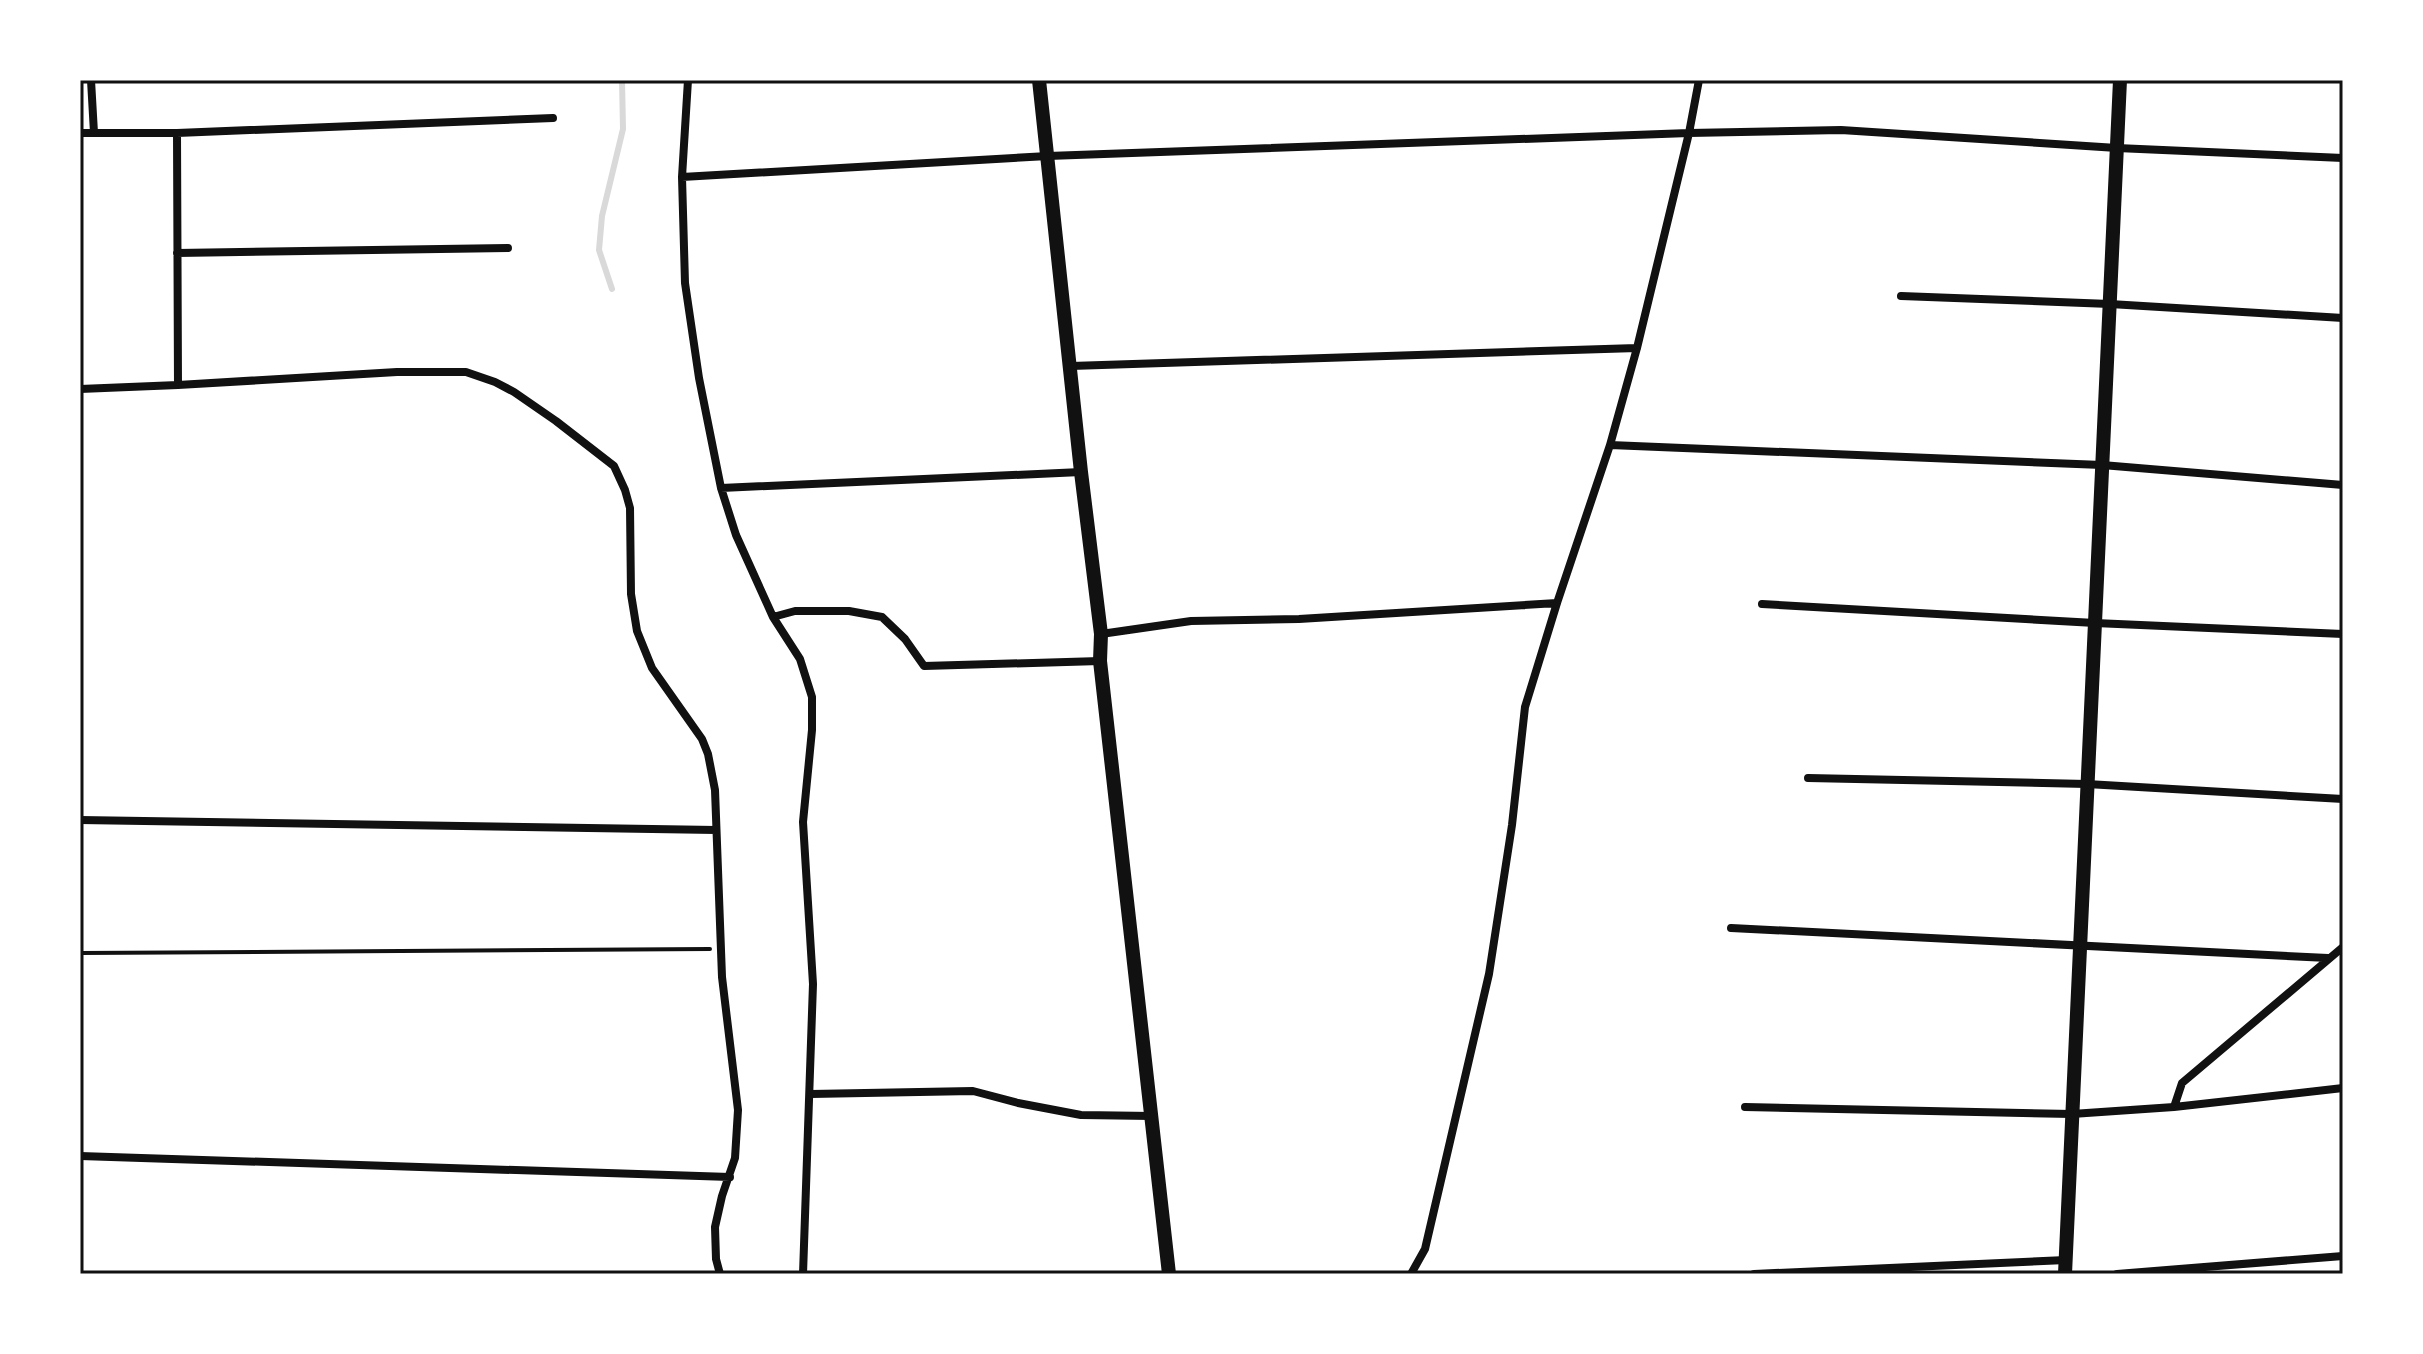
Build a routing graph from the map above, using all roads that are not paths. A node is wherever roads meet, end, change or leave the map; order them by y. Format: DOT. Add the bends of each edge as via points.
graph roads {
  1 [pos="91,80"];
  2 [pos="688,80"];
  3 [pos="1039,80"];
  4 [pos="1699,80"];
  5 [pos="2120,80"];
  6 [pos="553,118"];
  7 [pos="80,133"];
  8 [pos="94,133"];
  9 [pos="177,133"];
  10 [pos="1689,133"];
  11 [pos="2117,148"];
  12 [pos="1048,156"];
  13 [pos="2343,158"];
  14 [pos="682,177"];
  15 [pos="508,248"];
  16 [pos="177,253"];
  17 [pos="1901,296"];
  18 [pos="2110,304"];
  19 [pos="2343,318"];
  20 [pos="1637,348"];
  21 [pos="1071,366"];
  22 [pos="178,385"];
  23 [pos="80,389"];
  24 [pos="1610,445"];
  25 [pos="2102,465"];
  26 [pos="1081,472"];
  27 [pos="2343,485"];
  28 [pos="721,488"];
  29 [pos="1557,603"];
  30 [pos="1762,604"];
  31 [pos="773,617"];
  32 [pos="2095,623"];
  33 [pos="1101,634"];
  34 [pos="2343,634"];
  35 [pos="1100,661"];
  36 [pos="1808,778"];
  37 [pos="2087,784"];
  38 [pos="2343,799"];
  39 [pos="80,820"];
  40 [pos="716,830"];
  41 [pos="1731,928"];
  42 [pos="2080,947"];
  43 [pos="2343,947"];
  44 [pos="2328,958"];
  45 [pos="2343,1088"];
  46 [pos="811,1094"];
  47 [pos="1745,1107"];
  48 [pos="2174,1107"];
  49 [pos="2072,1114"];
  50 [pos="1152,1116"];
  51 [pos="80,1156"];
  52 [pos="730,1177"];
  53 [pos="2343,1256"];
  54 [pos="2066,1267"];
  55 [pos="720,1274"];
  56 [pos="803,1274"];
  57 [pos="1169,1274"];
  58 [pos="1411,1274"];
  59 [pos="1754,1274"];
  60 [pos="2117,1274"];
  1 -- 8 [label="street"];
  2 -- 14 [label="street"];
  3 -- 12 [label="street"];
  4 -- 10 [label="street"];
  5 -- 11 [label="street"];
  6 -- 9 [label="street"];
  7 -- 8 [label="street"];
  8 -- 9 [label="street"];
  9 -- 16 [label="street"];
  10 -- 11 [label="street" via="1841,130"];
  10 -- 12 [label="street"];
  10 -- 20 [label="street"];
  11 -- 13 [label="street"];
  11 -- 18 [label="street"];
  12 -- 14 [label="street"];
  12 -- 21 [label="street"];
  14 -- 28 [label="street" via="685,283"];
  15 -- 16 [label="street"];
  16 -- 22 [label="street"];
  17 -- 18 [label="street"];
  18 -- 19 [label="street"];
  18 -- 25 [label="street"];
  20 -- 21 [label="street"];
  20 -- 24 [label="street"];
  21 -- 26 [label="street"];
  22 -- 23 [label="street"];
  22 -- 40 [label="street" via="466,372 535,406 605,458 619,475 630,508 637,631 652,668 708,754"];
  24 -- 25 [label="street"];
  24 -- 29 [label="street"];
  25 -- 27 [label="street"];
  25 -- 32 [label="street"];
  26 -- 28 [label="street"];
  26 -- 33 [label="street"];
  28 -- 31 [label="street"];
  29 -- 33 [label="street" via="1191,621"];
  29 -- 58 [label="street" via="1525,707 1489,974 1425,1249"];
  30 -- 32 [label="street"];
  31 -- 35 [label="street" via="795,611 882,617 924,666"];
  31 -- 46 [label="street" via="800,659 813,706 803,822 812,949"];
  32 -- 34 [label="street"];
  32 -- 37 [label="street"];
  33 -- 35 [label="street"];
  35 -- 50 [label="street"];
  36 -- 37 [label="street"];
  37 -- 38 [label="street"];
  37 -- 42 [label="street"];
  39 -- 40 [label="street"];
  40 -- 52 [label="street" via="720,949 738,1110"];
  41 -- 42 [label="street"];
  42 -- 44 [label="street"];
  42 -- 49 [label="street"];
  43 -- 44 [label="street"];
  44 -- 48 [label="street" via="2182,1083"];
  45 -- 48 [label="street"];
  46 -- 50 [label="street" via="973,1091 1081,1115"];
  46 -- 56 [label="street"];
  47 -- 49 [label="street"];
  48 -- 49 [label="street"];
  49 -- 54 [label="street"];
  50 -- 57 [label="street"];
  51 -- 52 [label="street"];
  52 -- 55 [label="street" via="715,1227"];
  53 -- 60 [label="street"];
  54 -- 59 [label="street"];
}
